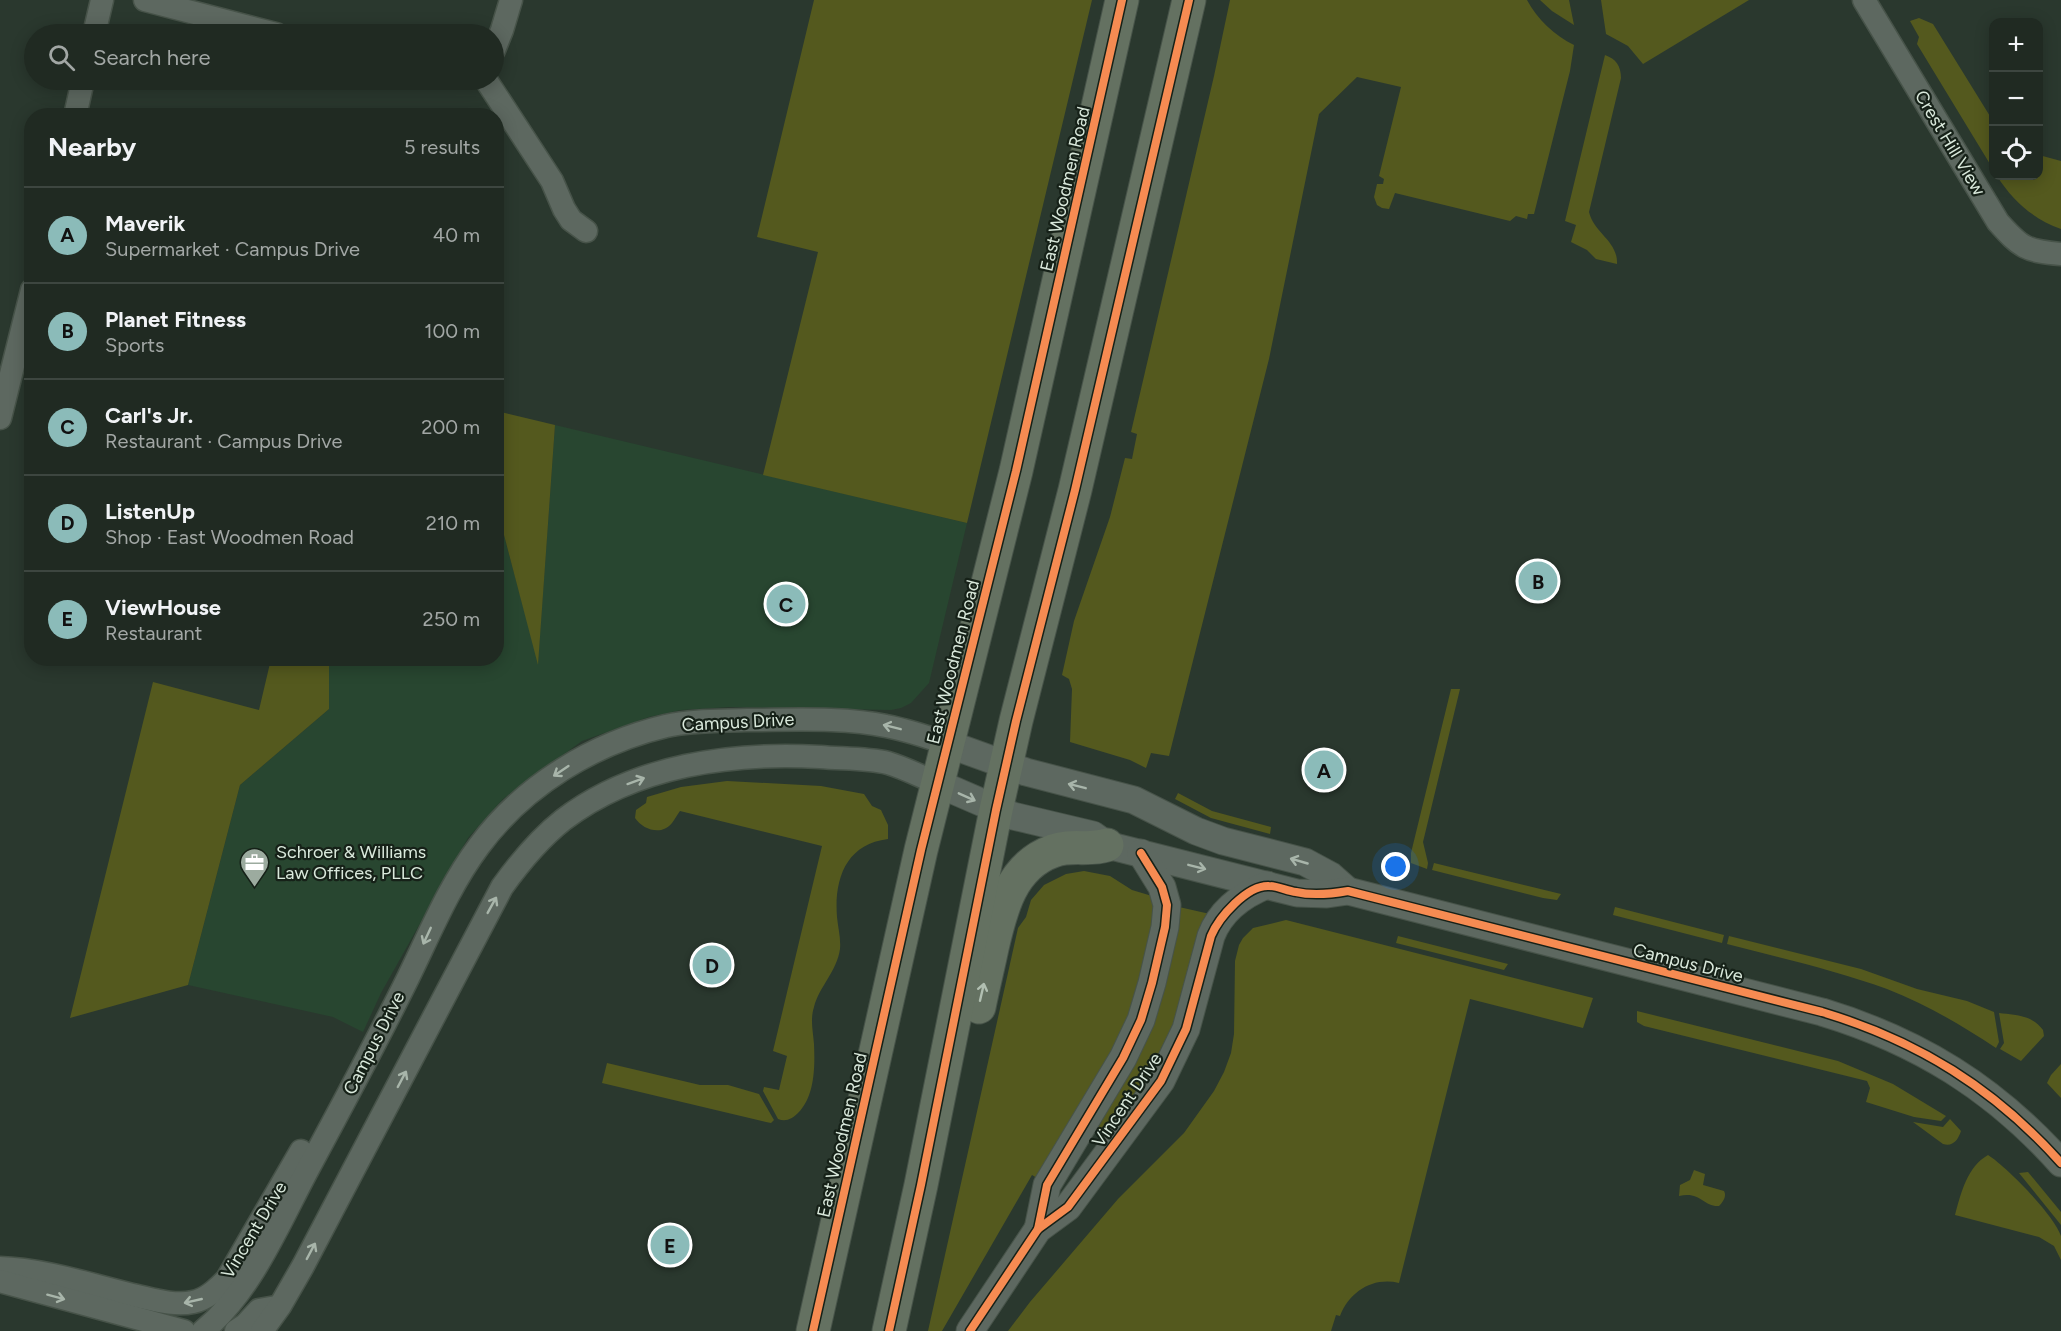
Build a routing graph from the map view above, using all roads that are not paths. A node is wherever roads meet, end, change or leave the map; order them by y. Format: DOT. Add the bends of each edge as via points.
graph roads {
  1 [pos="102,0"];
  2 [pos="145,0"];
  3 [pos="511,0"];
  4 [pos="1122,0"];
  5 [pos="1189,0"];
  6 [pos="1864,0"];
  7 [pos="96,24"];
  8 [pos="237,24"];
  9 [pos="504,24"];
  10 [pos="81,90"];
  11 [pos="492,90"];
  12 [pos="77,108"];
  13 [pos="504,108"];
  14 [pos="504,108"];
  15 [pos="586,231"];
  16 [pos="2061,254"];
  17 [pos="24,322"];
  18 [pos="0,418"];
  19 [pos="948,744"];
  20 [pos="1007,765"];
  21 [pos="939,784"];
  22 [pos="996,810"];
  23 [pos="1107,845"];
  24 [pos="1141,853"];
  25 [pos="1267,885"];
  26 [pos="1348,891"];
  27 [pos="340,1109"];
  28 [pos="2061,1163"];
  29 [pos="921,1185"];
  30 [pos="1038,1229"];
  31 [pos="0,1268"];
  32 [pos="0,1281"];
  33 [pos="280,1306"];
  34 [pos="184,1331"];
  35 [pos="203,1331"];
  36 [pos="236,1331"];
  37 [pos="262,1331"];
  38 [pos="813,1331"];
  39 [pos="889,1331"];
  40 [pos="970,1331"];
  1 -- 7 [label="street"];
  2 -- 8 [label="street"];
  3 -- 9 [label="street"];
  4 -- 19 [label="highway, East Woodmen Road" via="1016,471"];
  5 -- 20 [label="highway"];
  6 -- 16 [label="street, Crest Hill View" via="1998,222 2025,248"];
  10 -- 12 [label="street"];
  11 -- 14 [label="street"];
  13 -- 15 [label="street" via="542,162 571,220"];
  17 -- 18 [label="street"];
  19 -- 20 [label="street, Campus Drive"];
  19 -- 21 [label="highway, East Woodmen Road"];
  19 -- 27 [label="street, Campus Drive, one-way" via="873,724 798,719 714,721 652,730 579,759 519,802 478,847 431,928"];
  20 -- 22 [label="highway"];
  26 -- 20 [label="street, Campus Drive, one-way" via="1305,862 1210,836 1134,800"];
  21 -- 22 [label="street, Campus Drive, one-way"];
  33 -- 21 [label="street, Campus Drive, one-way" via="497,897 531,850 563,820 615,789 718,760 781,756 864,760 888,763"];
  21 -- 38 [label="highway, East Woodmen Road"];
  22 -- 23 [label="street, Campus Drive" via="1093,835"];
  22 -- 29 [label="highway"];
  23 -- 24 [label="street, Campus Drive"];
  29 -- 23 [label="highway, one-way" via="946,1153 1000,915 1013,885 1031,862 1050,852 1073,846"];
  24 -- 25 [label="street, Campus Drive, one-way"];
  24 -- 30 [label="street, Vincent Drive" via="1162,887 1167,905 1166,927 1152,983 1141,1020 1123,1058 1047,1185"];
  25 -- 26 [label="street, Campus Drive" via="1310,894"];
  25 -- 30 [label="street, Vincent Drive" via="1236,902 1217,923 1186,1029 1161,1081 1068,1207"];
  26 -- 28 [label="street, Campus Drive" via="1822,1012 1878,1031 1926,1054 1988,1094 2021,1120"];
  27 -- 31 [label="street, Vincent Drive, one-way" via="307,1140 227,1279 205,1298 165,1302"];
  27 -- 35 [label="street, Campus Drive" via="252,1273 220,1316"];
  29 -- 39 [label="highway"];
  30 -- 40 [label="street, Vincent Drive"];
  32 -- 34 [label="street, one-way"];
  33 -- 36 [label="street" via="259,1310"];
  33 -- 37 [label="street, Campus Drive"];
}
